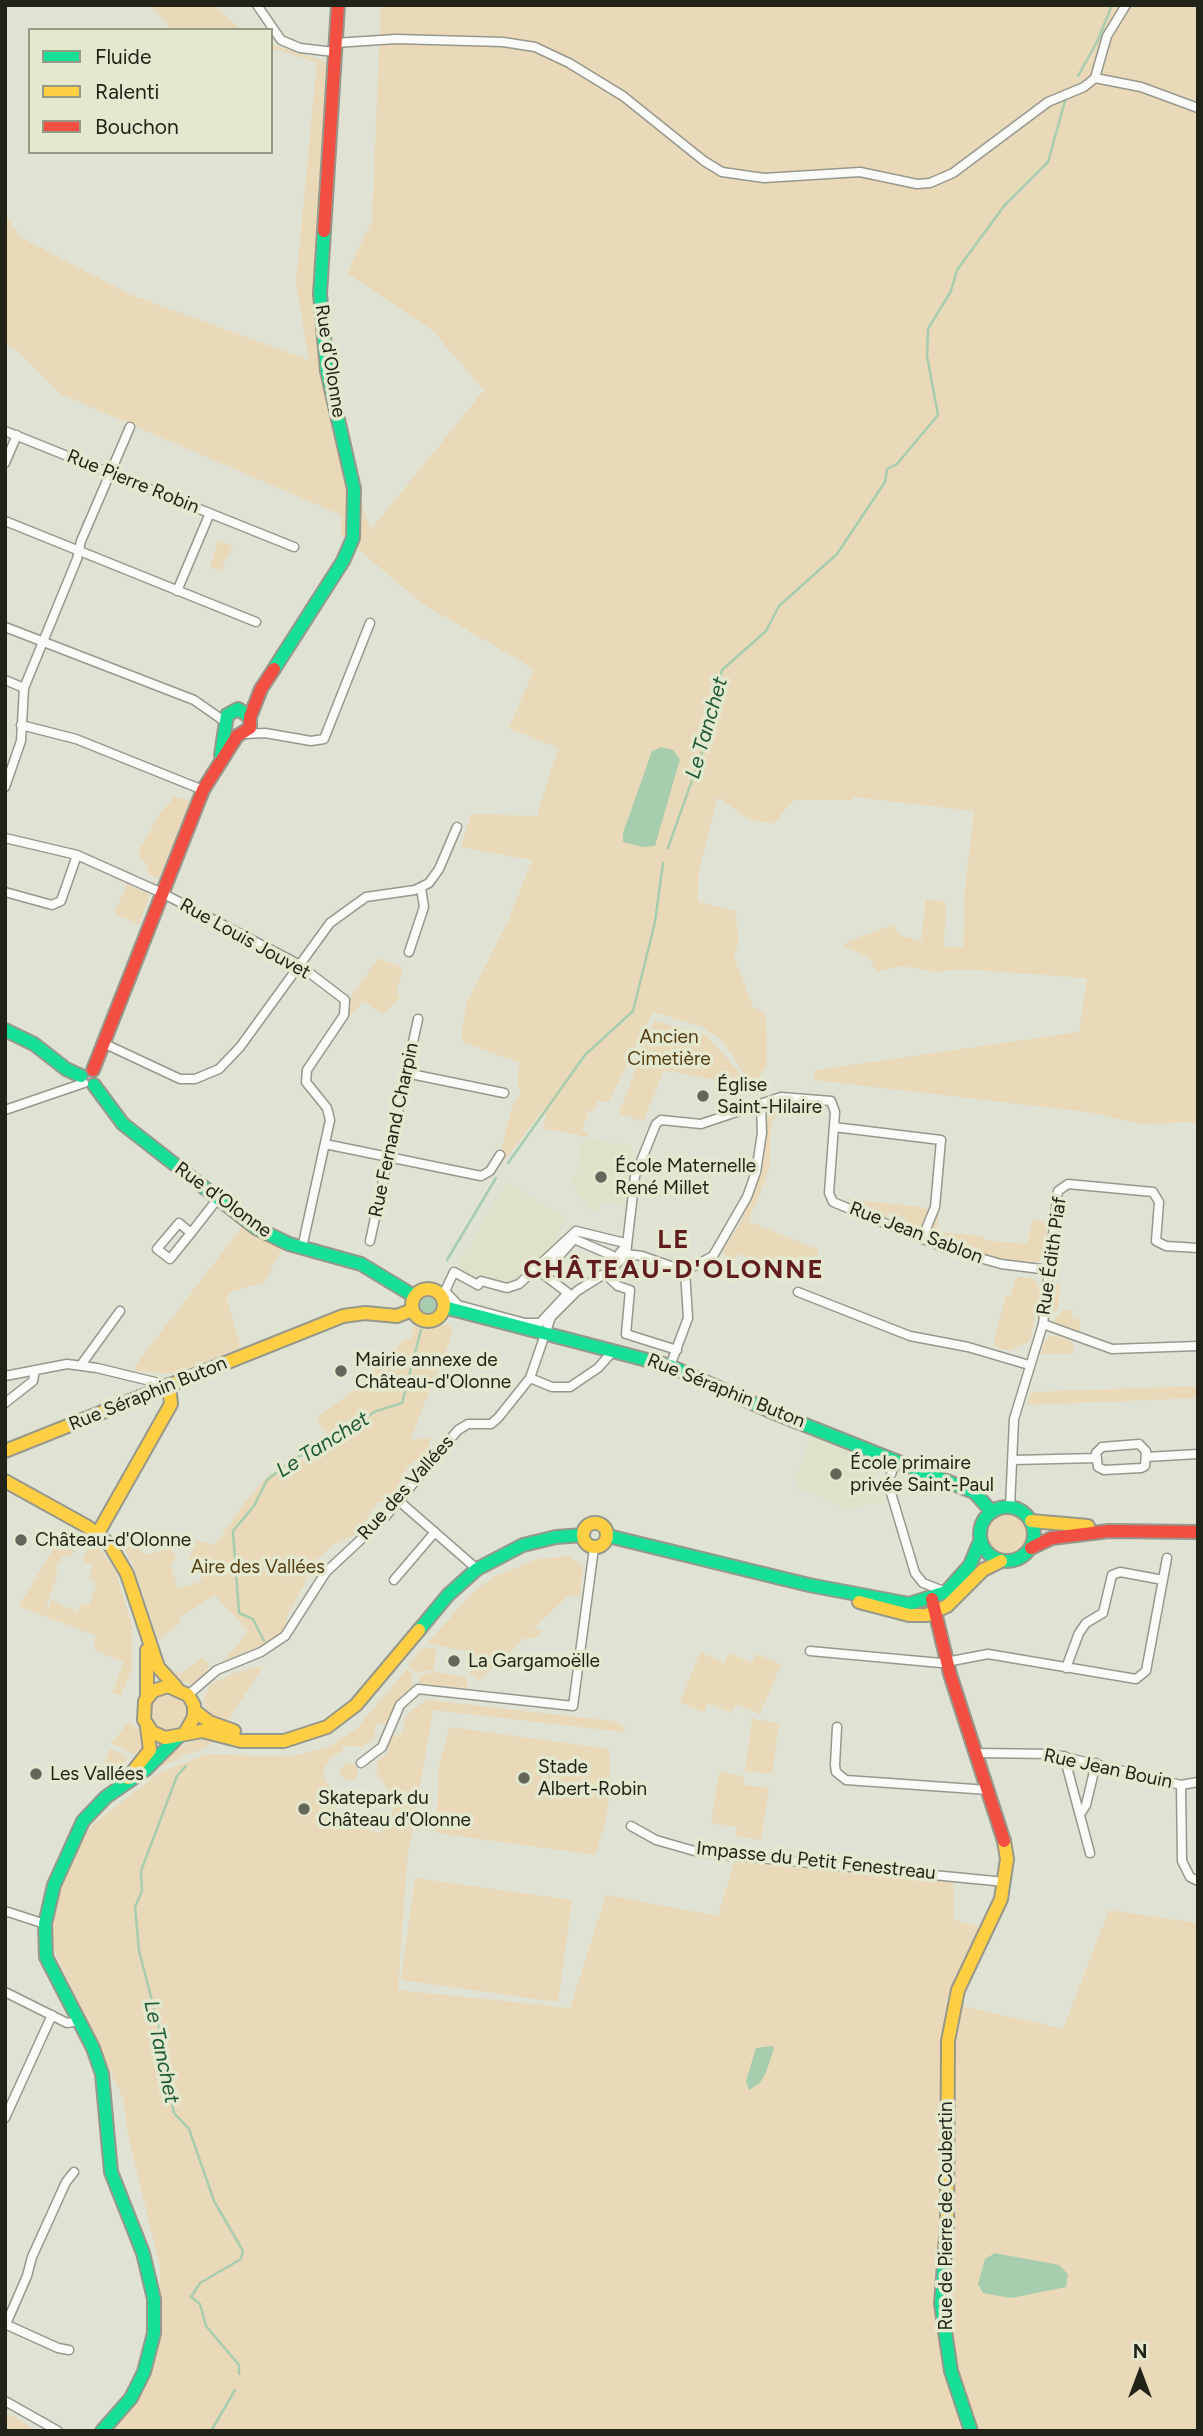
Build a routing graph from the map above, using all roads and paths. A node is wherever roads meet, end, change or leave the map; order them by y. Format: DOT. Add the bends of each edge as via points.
graph roads {
  1 [pos="257,5"];
  2 [pos="338,5"];
  3 [pos="1126,5"];
  4 [pos="273,28"];
  5 [pos="273,28"];
  6 [pos="335,48"];
  7 [pos="1095,78"];
  8 [pos="1198,108"];
  9 [pos="130,427"];
  10 [pos="5,431"];
  11 [pos="16,435"];
  12 [pos="5,463"];
  13 [pos="109,473"];
  14 [pos="210,513"];
  15 [pos="5,522"];
  16 [pos="294,547"];
  17 [pos="77,550"];
  18 [pos="177,591"];
  19 [pos="256,622"];
  20 [pos="370,623"];
  21 [pos="5,627"];
  22 [pos="43,644"];
  23 [pos="5,680"];
  24 [pos="24,688"];
  25 [pos="261,689"];
  26 [pos="230,717"];
  27 [pos="21,725"];
  28 [pos="246,728"];
  29 [pos="220,758"];
  30 [pos="5,788"];
  31 [pos="203,790"];
  32 [pos="457,827"];
  33 [pos="5,838"];
  34 [pos="77,855"];
  35 [pos="421,888"];
  36 [pos="5,892"];
  37 [pos="162,893"];
  38 [pos="409,952"];
  39 [pos="298,964"];
  40 [pos="418,1019"];
  41 [pos="5,1030"];
  42 [pos="103,1043"];
  43 [pos="406,1073"];
  44 [pos="88,1078"];
  45 [pos="504,1093"];
  46 [pos="761,1106"];
  47 [pos="5,1110"];
  48 [pos="834,1127"];
  49 [pos="325,1144"];
  50 [pos="499,1155"];
  51 [pos="388,1158"];
  52 [pos="218,1199"];
  53 [pos="191,1233"];
  54 [pos="922,1239"];
  55 [pos="370,1241"];
  56 [pos="302,1248"];
  57 [pos="1198,1248"];
  58 [pos="626,1254"];
  59 [pos="685,1270"];
  60 [pos="1049,1270"];
  61 [pos="606,1274"];
  62 [pos="445,1291"];
  63 [pos="798,1292"];
  64 [pos="414,1296"];
  65 [pos="444,1307"];
  66 [pos="412,1310"];
  67 [pos="120,1311"];
  68 [pos="1042,1324"];
  69 [pos="544,1331"];
  70 [pos="1198,1346"];
  71 [pos="614,1350"];
  72 [pos="677,1350"];
  73 [pos="81,1365"];
  74 [pos="1029,1365"];
  75 [pos="670,1366"];
  76 [pos="35,1370"];
  77 [pos="128,1375"];
  78 [pos="5,1376"];
  79 [pos="530,1378"];
  80 [pos="169,1385"];
  81 [pos="148,1394"];
  82 [pos="5,1403"];
  83 [pos="5,1451"];
  84 [pos="1198,1454"];
  85 [pos="1146,1457"];
  86 [pos="1097,1458"];
  87 [pos="896,1460"];
  88 [pos="1013,1460"];
  89 [pos="5,1481"];
  90 [pos="399,1501"];
  91 [pos="1010,1507"];
  92 [pos="992,1511"];
  93 [pos="1031,1521"];
  94 [pos="1109,1531"];
  95 [pos="435,1532"];
  96 [pos="1198,1532"];
  97 [pos="98,1534"];
  98 [pos="583,1535"];
  99 [pos="608,1536"];
  100 [pos="980,1541"];
  101 [pos="594,1548"];
  102 [pos="1031,1548"];
  103 [pos="1167,1558"];
  104 [pos="1000,1561"];
  105 [pos="477,1569"];
  106 [pos="394,1580"];
  107 [pos="1163,1580"];
  108 [pos="946,1591"];
  109 [pos="933,1606"];
  110 [pos="145,1636"];
  111 [pos="810,1651"];
  112 [pos="947,1663"];
  113 [pos="1066,1668"];
  114 [pos="176,1687"];
  115 [pos="188,1695"];
  116 [pos="148,1696"];
  117 [pos="195,1711"];
  118 [pos="147,1727"];
  119 [pos="837,1727"];
  120 [pos="182,1735"];
  121 [pos="257,1741"];
  122 [pos="976,1753"];
  123 [pos="1064,1756"];
  124 [pos="360,1763"];
  125 [pos="1096,1763"];
  126 [pos="1198,1782"];
  127 [pos="124,1784"];
  128 [pos="1181,1785"];
  129 [pos="988,1790"];
  130 [pos="1081,1813"];
  131 [pos="631,1826"];
  132 [pos="1090,1853"];
  133 [pos="1198,1881"];
  134 [pos="1005,1882"];
  135 [pos="5,1911"];
  136 [pos="45,1924"];
  137 [pos="5,1992"];
  138 [pos="51,2015"];
  139 [pos="78,2021"];
  140 [pos="5,2118"];
  141 [pos="74,2172"];
  142 [pos="6,2324"];
  143 [pos="69,2350"];
  144 [pos="5,2401"];
  145 [pos="58,2431"];
  146 [pos="102,2431"];
  147 [pos="971,2431"];
  1 -- 4 [label="street"];
  2 -- 6 [label="street, Rue d'Olonne"];
  3 -- 7 [label="street" via="1107,36"];
  5 -- 6 [label="street" via="281,40 300,48"];
  6 -- 7 [label="street" via="396,39 535,47 623,96 713,167 764,178 842,171 930,183 953,173 1048,102"];
  6 -- 25 [label="street, Rue d'Olonne" via="320,294 327,371 354,489 354,524 343,561"];
  7 -- 8 [label="street" via="1142,87"];
  9 -- 13 [label="street"];
  10 -- 11 [label="street, Rue Pierre Robin"];
  11 -- 12 [label="street"];
  11 -- 13 [label="street, Rue Pierre Robin"];
  13 -- 14 [label="street, Rue Pierre Robin"];
  13 -- 17 [label="street"];
  14 -- 16 [label="street, Rue Pierre Robin"];
  14 -- 18 [label="street"];
  15 -- 17 [label="street"];
  17 -- 18 [label="street"];
  17 -- 22 [label="street"];
  18 -- 19 [label="street"];
  20 -- 28 [label="street" via="324,739 311,741"];
  21 -- 22 [label="street"];
  22 -- 24 [label="street"];
  22 -- 26 [label="street"];
  23 -- 24 [label="street"];
  24 -- 27 [label="street"];
  25 -- 26 [label="street, Rue d'Olonne"];
  25 -- 28 [label="street, Rue d'Olonne"];
  26 -- 28 [label="street"];
  26 -- 28 [label="street"];
  26 -- 29 [label="street, Rue d'Olonne"];
  27 -- 30 [label="street" via="18,752"];
  27 -- 31 [label="street" via="76,738"];
  28 -- 29 [label="street, Rue d'Olonne"];
  29 -- 31 [label="street, Rue d'Olonne"];
  31 -- 37 [label="street, Rue d'Olonne"];
  32 -- 35 [label="street" via="435,876"];
  33 -- 34 [label="street, Rue Louis Jouvet"];
  34 -- 36 [label="street" via="61,901 52,905"];
  34 -- 37 [label="street, Rue Louis Jouvet"];
  35 -- 38 [label="street" via="424,907"];
  35 -- 39 [label="street" via="374,894 354,903 324,929"];
  37 -- 39 [label="street, Rue Louis Jouvet"];
  37 -- 42 [label="street, Rue d'Olonne"];
  39 -- 42 [label="street" via="229,1061 207,1075 195,1079 170,1076"];
  39 -- 49 [label="street, Rue Louis Jouvet" via="346,1003 344,1015 307,1070 306,1083 330,1114"];
  40 -- 43 [label="street, Rue Fernand Charpin"];
  41 -- 44 [label="street"];
  42 -- 44 [label="street, Rue d'Olonne"];
  43 -- 45 [label="street"];
  43 -- 51 [label="street, Rue Fernand Charpin"];
  44 -- 47 [label="street"];
  44 -- 52 [label="street, Rue d'Olonne" via="123,1124"];
  46 -- 48 [label="street, Rue Jean Sablon" via="781,1097 831,1101"];
  46 -- 58 [label="street" via="701,1124 656,1124 635,1176"];
  46 -- 59 [label="street" via="762,1133 747,1197 713,1256"];
  48 -- 54 [label="street, Rue Jean Sablon" via="830,1198"];
  48 -- 54 [label="street" via="941,1140 934,1207"];
  49 -- 51 [label="street"];
  49 -- 56 [label="street, Rue Louis Jouvet"];
  50 -- 51 [label="street" via="490,1171 481,1176"];
  51 -- 55 [label="street, Rue Fernand Charpin"];
  52 -- 53 [label="street"];
  52 -- 56 [label="street, Rue d'Olonne" via="267,1235"];
  53 -- 53 [label="street" via="170,1259 158,1249 179,1223"];
  54 -- 60 [label="street, Rue Jean Sablon" via="1001,1264"];
  56 -- 64 [label="street, Rue d'Olonne" via="361,1264"];
  57 -- 60 [label="street, Rue Édith Piaf" via="1156,1241 1159,1202 1153,1192 1068,1184 1056,1197"];
  58 -- 59 [label="street"];
  58 -- 61 [label="street"];
  59 -- 72 [label="street" via="688,1318"];
  60 -- 68 [label="street, Rue Édith Piaf"];
  61 -- 69 [label="street" via="577,1291 551,1317"];
  61 -- 72 [label="street" via="630,1290 626,1334"];
  62 -- 62 [label="street" via="455,1304 536,1325 568,1293 543,1274 574,1239 611,1255 612,1263 625,1243 576,1231 519,1284 507,1288 481,1281 478,1285 454,1272"];
  63 -- 74 [label="street" via="910,1336"];
  64 -- 65 [label="street" via="423,1289 433,1290 442,1297"];
  64 -- 66 [label="street"];
  65 -- 66 [label="street" via="439,1317 429,1321 419,1319"];
  65 -- 69 [label="street, Rue Séraphin Buton"];
  66 -- 80 [label="street, Rue Séraphin Buton" via="397,1316 343,1316"];
  67 -- 73 [label="street"];
  68 -- 70 [label="street" via="1112,1349"];
  68 -- 74 [label="street, Rue Édith Piaf"];
  69 -- 71 [label="street, Rue Séraphin Buton"];
  69 -- 79 [label="street, Rue des Vallées"];
  71 -- 75 [label="street, Rue Séraphin Buton"];
  71 -- 79 [label="street" via="586,1379 570,1387 552,1387"];
  72 -- 75 [label="street"];
  73 -- 76 [label="street"];
  73 -- 77 [label="street"];
  74 -- 88 [label="street, Rue Édith Piaf" via="1014,1419"];
  75 -- 87 [label="street, Rue Séraphin Buton"];
  76 -- 78 [label="street"];
  76 -- 82 [label="street" via="33,1381"];
  77 -- 80 [label="street"];
  77 -- 81 [label="street"];
  79 -- 90 [label="street, Rue des Vallées" via="494,1422 468,1424 458,1430"];
  80 -- 81 [label="street, Rue Séraphin Buton"];
  80 -- 97 [label="street" via="171,1404"];
  81 -- 83 [label="street, Rue Séraphin Buton"];
  84 -- 85 [label="street"];
  85 -- 86 [label="street" via="1141,1468 1104,1470 1098,1467"];
  85 -- 86 [label="street" via="1145,1447 1139,1444 1101,1447"];
  86 -- 88 [label="street"];
  87 -- 92 [label="street, Rue Séraphin Buton" via="974,1492"];
  87 -- 108 [label="street" via="888,1477 889,1489 915,1573 923,1583"];
  88 -- 91 [label="street, Rue Édith Piaf"];
  89 -- 97 [label="street"];
  90 -- 95 [label="street"];
  90 -- 115 [label="street, Rue des Vallées" via="326,1572 285,1636 261,1652 217,1670"];
  91 -- 92 [label="street"];
  91 -- 93 [label="street" via="1023,1511"];
  92 -- 100 [label="street" via="981,1524"];
  93 -- 94 [label="street"];
  93 -- 102 [label="street" via="1035,1535"];
  94 -- 96 [label="street"];
  94 -- 102 [label="street" via="1052,1538"];
  95 -- 105 [label="street"];
  95 -- 106 [label="street"];
  97 -- 110 [label="street" via="121,1560"];
  98 -- 99 [label="street" via="589,1525 597,1523"];
  98 -- 101 [label="street"];
  98 -- 105 [label="street" via="523,1545"];
  99 -- 101 [label="street" via="602,1546"];
  99 -- 109 [label="street" via="809,1585 898,1613 920,1616"];
  100 -- 104 [label="street" via="988,1554"];
  100 -- 108 [label="street" via="970,1565"];
  101 -- 124 [label="street" via="573,1706 418,1689 400,1705 382,1748"];
  102 -- 104 [label="street" via="1018,1559"];
  103 -- 107 [label="street"];
  104 -- 109 [label="street" via="983,1570 955,1599"];
  105 -- 121 [label="street" via="337,1721 297,1738"];
  107 -- 113 [label="street" via="1120,1572 1112,1575 1102,1614 1079,1633"];
  107 -- 113 [label="street" via="1144,1676 1132,1679"];
  108 -- 109 [label="street"];
  109 -- 112 [label="street, Rue de Pierre de Coubertin"];
  110 -- 114 [label="street" via="158,1667"];
  110 -- 116 [label="street"];
  111 -- 112 [label="street"];
  112 -- 113 [label="street" via="988,1654"];
  112 -- 122 [label="street, Rue de Pierre de Coubertin"];
  114 -- 115 [label="street"];
  114 -- 116 [label="street" via="160,1687"];
  115 -- 117 [label="street"];
  116 -- 118 [label="street" via="142,1713"];
  117 -- 120 [label="street"];
  117 -- 121 [label="street" via="209,1722"];
  118 -- 120 [label="street" via="165,1738"];
  118 -- 127 [label="street" via="150,1750"];
  119 -- 129 [label="street" via="836,1772 846,1780"];
  120 -- 121 [label="street" via="208,1732"];
  120 -- 127 [label="street" via="139,1776"];
  122 -- 123 [label="street, Rue Jean Bouin"];
  122 -- 129 [label="street, Rue de Pierre de Coubertin"];
  123 -- 125 [label="street, Rue Jean Bouin"];
  123 -- 130 [label="street"];
  125 -- 128 [label="street, Rue Jean Bouin"];
  125 -- 130 [label="street"];
  126 -- 128 [label="street, Rue Jean Bouin"];
  127 -- 136 [label="street" via="93,1808 78,1830 54,1885"];
  128 -- 133 [label="street" via="1182,1861 1190,1877"];
  129 -- 134 [label="street, Rue de Pierre de Coubertin" via="1003,1835"];
  130 -- 132 [label="street"];
  131 -- 134 [label="street, Impasse du Petit Fenestreau" via="656,1840 698,1852"];
  134 -- 147 [label="street, Rue de Pierre de Coubertin" via="958,1990 947,2041 950,2192 942,2304 951,2371"];
  135 -- 136 [label="street"];
  136 -- 139 [label="street" via="46,1957"];
  137 -- 138 [label="street"];
  138 -- 139 [label="street" via="69,2023"];
  138 -- 140 [label="street"];
  139 -- 146 [label="street" via="102,2074 111,2172 143,2253 155,2312 145,2372 131,2398"];
  141 -- 142 [label="street" via="32,2257"];
  142 -- 143 [label="street"];
  144 -- 145 [label="street"];
}
